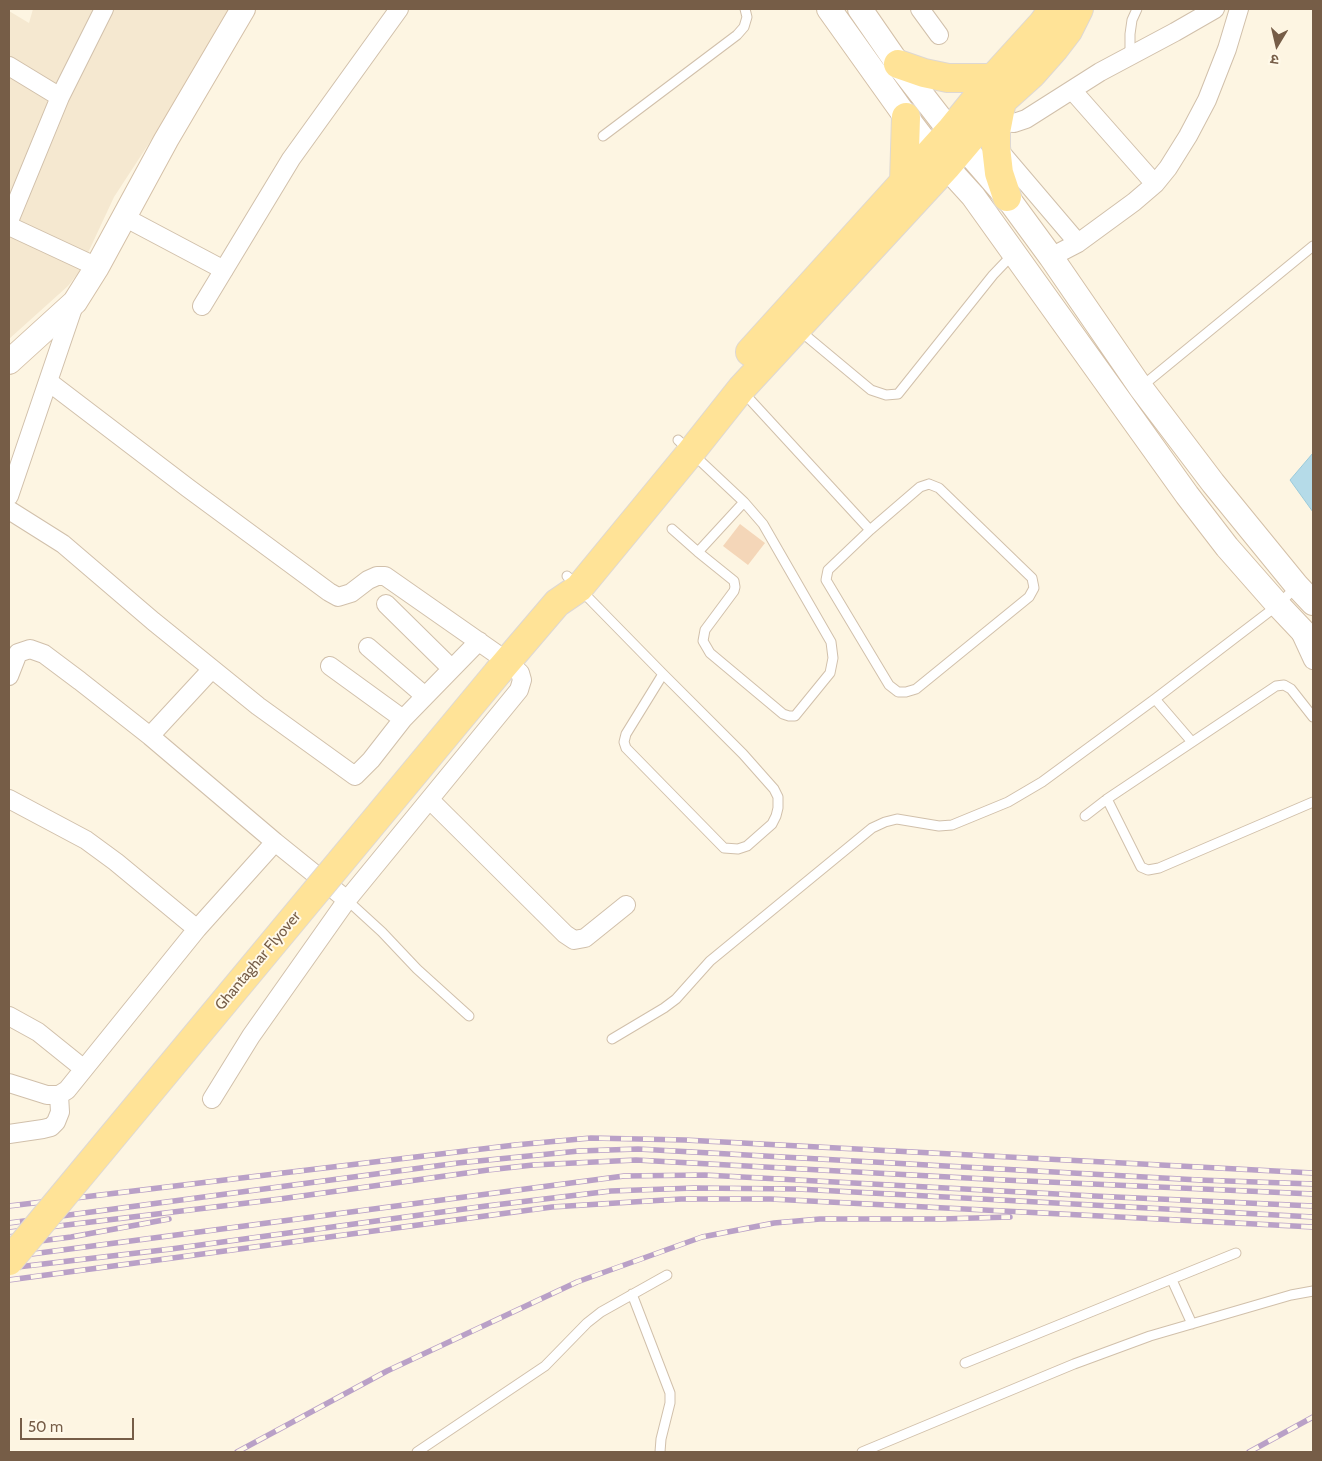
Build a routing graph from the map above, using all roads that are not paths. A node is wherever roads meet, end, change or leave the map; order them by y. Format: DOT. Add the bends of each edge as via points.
graph roads {
  1 [pos="104,9"];
  2 [pos="399,9"];
  3 [pos="746,9"];
  4 [pos="829,9"];
  5 [pos="860,9"];
  6 [pos="920,9"];
  7 [pos="1053,9"];
  8 [pos="1079,9"];
  9 [pos="1137,9"];
  10 [pos="1215,9"];
  11 [pos="1239,9"];
  12 [pos="238,11"];
  13 [pos="939,35"];
  14 [pos="1130,55"];
  15 [pos="898,64"];
  16 [pos="9,66"];
  17 [pos="1072,90"];
  18 [pos="60,97"];
  19 [pos="997,112"];
  20 [pos="906,117"];
  21 [pos="603,136"];
  22 [pos="948,149"];
  23 [pos="904,182"];
  24 [pos="1155,184"];
  25 [pos="1007,196"];
  26 [pos="124,217"];
  27 [pos="9,221"];
  28 [pos="9,226"];
  29 [pos="1078,243"];
  30 [pos="1313,246"];
  31 [pos="1014,253"];
  32 [pos="1051,257"];
  33 [pos="97,268"];
  34 [pos="224,270"];
  35 [pos="75,302"];
  36 [pos="202,306"];
  37 [pos="797,328"];
  38 [pos="9,362"];
  39 [pos="48,382"];
  40 [pos="1141,388"];
  41 [pos="741,389"];
  42 [pos="685,446"];
  43 [pos="9,496"];
  44 [pos="744,502"];
  45 [pos="9,510"];
  46 [pos="672,529"];
  47 [pos="870,530"];
  48 [pos="698,552"];
  49 [pos="573,582"];
  50 [pos="1297,586"];
  51 [pos="1313,602"];
  52 [pos="386,604"];
  53 [pos="1278,605"];
  54 [pos="1305,634"];
  55 [pos="480,641"];
  56 [pos="368,647"];
  57 [pos="1313,660"];
  58 [pos="330,666"];
  59 [pos="503,666"];
  60 [pos="451,668"];
  61 [pos="212,669"];
  62 [pos="663,674"];
  63 [pos="9,676"];
  64 [pos="425,696"];
  65 [pos="1155,699"];
  66 [pos="1313,717"];
  67 [pos="403,719"];
  68 [pos="150,736"];
  69 [pos="1192,742"];
  70 [pos="9,799"];
  71 [pos="1107,799"];
  72 [pos="430,800"];
  73 [pos="1313,802"];
  74 [pos="1085,816"];
  75 [pos="275,842"];
  76 [pos="347,900"];
  77 [pos="626,905"];
  78 [pos="197,929"];
  79 [pos="9,1016"];
  80 [pos="469,1016"];
  81 [pos="612,1039"];
  82 [pos="84,1069"];
  83 [pos="9,1083"];
  84 [pos="59,1095"];
  85 [pos="212,1100"];
  86 [pos="9,1134"];
  87 [pos="1236,1252"];
  88 [pos="9,1261"];
  89 [pos="667,1275"];
  90 [pos="1172,1280"];
  91 [pos="1313,1291"];
  92 [pos="632,1294"];
  93 [pos="1192,1324"];
  94 [pos="965,1363"];
  95 [pos="417,1452"];
  96 [pos="660,1452"];
  97 [pos="862,1452"];
  1 -- 18 [label="street"];
  2 -- 34 [label="street" via="291,159"];
  3 -- 21 [label="lane" via="744,27 737,35"];
  4 -- 20 [label="main road"];
  5 -- 15 [label="main road"];
  6 -- 13 [label="street"];
  7 -- 19 [label="main road"];
  8 -- 19 [label="main road" via="1055,48"];
  9 -- 14 [label="lane" via="1132,20"];
  10 -- 14 [label="street"];
  11 -- 24 [label="street" via="1207,100 1188,136"];
  12 -- 26 [label="main road"];
  14 -- 17 [label="street"];
  15 -- 19 [label="main road" via="948,78"];
  15 -- 22 [label="main road"];
  16 -- 18 [label="street"];
  17 -- 19 [label="street" via="1026,119 1014,122"];
  17 -- 24 [label="street"];
  18 -- 27 [label="street"];
  19 -- 22 [label="main road"];
  19 -- 25 [label="main road" via="999,173"];
  19 -- 29 [label="street"];
  20 -- 22 [label="main road"];
  20 -- 23 [label="main road"];
  22 -- 23 [label="main road"];
  22 -- 25 [label="main road"];
  22 -- 31 [label="main road" via="973,196"];
  22 -- 37 [label="main road"];
  23 -- 42 [label="main road" via="726,378"];
  24 -- 29 [label="street"];
  25 -- 32 [label="main road"];
  26 -- 33 [label="main road"];
  26 -- 34 [label="street"];
  28 -- 33 [label="street"];
  29 -- 32 [label="street"];
  30 -- 40 [label="lane"];
  31 -- 37 [label="lane" via="993,274 898,394 886,395 871,390"];
  31 -- 53 [label="main road" via="1187,495"];
  32 -- 40 [label="main road"];
  33 -- 35 [label="main road"];
  34 -- 36 [label="street"];
  35 -- 38 [label="main road"];
  35 -- 39 [label="street"];
  37 -- 41 [label="main road"];
  39 -- 43 [label="street"];
  39 -- 55 [label="street" via="329,592 338,597 351,593 368,580 385,576"];
  40 -- 50 [label="main road" via="1213,484"];
  41 -- 42 [label="main road"];
  41 -- 47 [label="lane"];
  42 -- 44 [label="lane"];
  42 -- 49 [label="main road"];
  44 -- 48 [label="lane"];
  44 -- 48 [label="lane" via="763,524 831,642 833,658 830,673 795,716 783,714 710,653 703,641 704,630 735,587 734,581"];
  45 -- 61 [label="street" via="63,544"];
  46 -- 48 [label="lane"];
  47 -- 47 [label="lane" via="920,487 929,484 939,488 1032,578 1034,588 1029,597 916,688 898,692 889,685 826,580 828,570"];
  49 -- 59 [label="main road, Ghantaghar Flyover"];
  49 -- 62 [label="lane"];
  50 -- 51 [label="main road"];
  50 -- 53 [label="lane"];
  52 -- 60 [label="street"];
  53 -- 54 [label="main road"];
  53 -- 65 [label="lane"];
  54 -- 57 [label="street"];
  55 -- 59 [label="street"];
  55 -- 60 [label="street"];
  56 -- 64 [label="street"];
  58 -- 67 [label="street"];
  59 -- 72 [label="street" via="520,673 519,690"];
  59 -- 88 [label="main road, Ghantaghar Flyover, bridge"];
  60 -- 64 [label="street"];
  61 -- 67 [label="street" via="355,776"];
  61 -- 68 [label="street"];
  62 -- 62 [label="lane" via="743,754 778,797 772,824 747,846 724,848 626,748 626,734"];
  63 -- 68 [label="street" via="18,653 30,649 44,654"];
  64 -- 67 [label="street"];
  65 -- 69 [label="lane"];
  65 -- 81 [label="lane" via="1042,782 1008,802 952,825 897,819 872,828 710,961 676,999"];
  66 -- 69 [label="lane" via="1291,689 1276,686"];
  68 -- 75 [label="street"];
  69 -- 71 [label="lane"];
  70 -- 78 [label="street" via="86,840"];
  71 -- 73 [label="lane" via="1141,867 1148,870"];
  71 -- 74 [label="lane"];
  72 -- 76 [label="street"];
  72 -- 77 [label="street" via="574,940 584,938"];
  75 -- 76 [label="street"];
  75 -- 78 [label="street"];
  76 -- 80 [label="lane"];
  76 -- 85 [label="street" via="251,1036"];
  78 -- 82 [label="street"];
  79 -- 82 [label="street" via="38,1032"];
  82 -- 84 [label="street"];
  83 -- 84 [label="street" via="47,1095"];
  84 -- 86 [label="street" via="60,1112 51,1126"];
  87 -- 90 [label="lane"];
  89 -- 92 [label="lane"];
  90 -- 93 [label="lane"];
  90 -- 94 [label="lane"];
  91 -- 93 [label="lane"];
  92 -- 95 [label="lane" via="587,1323 545,1366"];
  92 -- 96 [label="lane" via="670,1393"];
  93 -- 97 [label="lane" via="1112,1349"];
}
